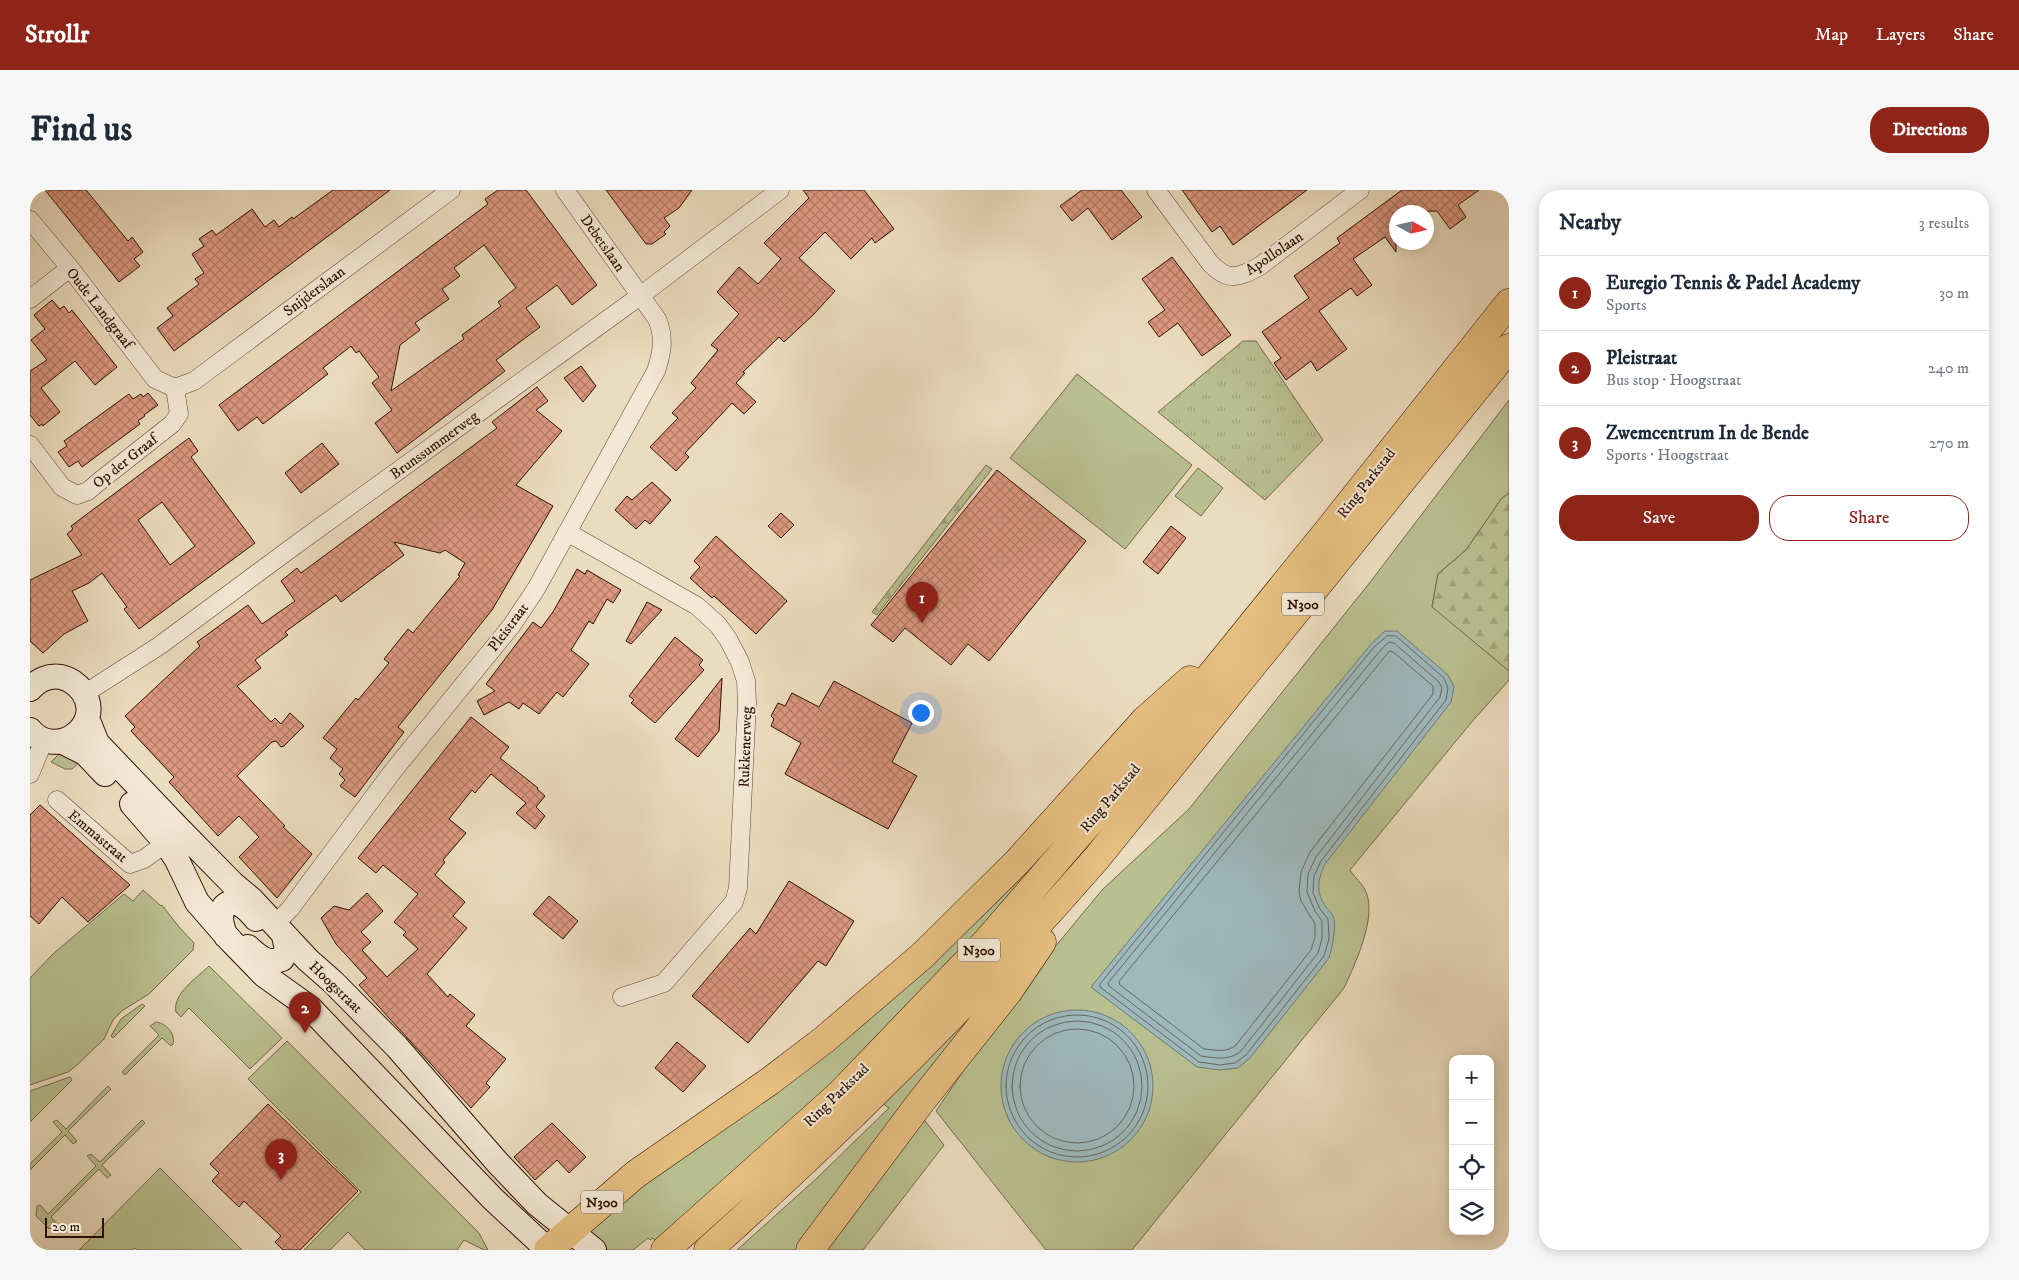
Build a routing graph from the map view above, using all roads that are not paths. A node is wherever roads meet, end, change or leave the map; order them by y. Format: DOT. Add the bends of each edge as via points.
graph roads {
  1 [pos="451,190"];
  2 [pos="565,190"];
  3 [pos="780,190"];
  4 [pos="1156,190"];
  5 [pos="1360,190"];
  6 [pos="30,220"];
  7 [pos="70,268"];
  8 [pos="640,296"];
  9 [pos="30,299"];
  10 [pos="1509,303"];
  11 [pos="1509,348"];
  12 [pos="175,388"];
  13 [pos="30,446"];
  14 [pos="567,532"];
  15 [pos="1258,617"];
  16 [pos="31,687"];
  17 [pos="84,694"];
  18 [pos="87,718"];
  19 [pos="46,737"];
  20 [pos="30,774"];
  21 [pos="57,800"];
  22 [pos="166,843"];
  23 [pos="1096,860"];
  24 [pos="279,930"];
  25 [pos="228,938"];
  26 [pos="622,997"];
  27 [pos="570,1231"];
  28 [pos="548,1250"];
  29 [pos="594,1250"];
  30 [pos="666,1250"];
  31 [pos="708,1250"];
  32 [pos="810,1250"];
  1 -- 12 [label="street, Snijderslaan" via="194,381"];
  2 -- 8 [label="street, Debetslaan"];
  3 -- 8 [label="street, Brunssummerweg"];
  4 -- 5 [label="street, Apollolaan" via="1210,263 1220,274 1232,277 1260,266"];
  6 -- 7 [label="street, Oude Landgraaf"];
  7 -- 9 [label="street"];
  7 -- 12 [label="street, Oude Landgraaf" via="155,379"];
  8 -- 14 [label="street, Pleistraat" via="657,319 663,336 659,363"];
  8 -- 17 [label="street, Brunssummerweg" via="159,646"];
  10 -- 15 [label="highway, Ring Parkstad / N300"];
  11 -- 23 [label="highway, Ring Parkstad / N300"];
  12 -- 13 [label="street, Op der Graaf" via="179,414 172,424 94,486 77,495 62,487"];
  14 -- 24 [label="street, Pleistraat" via="512,625 393,771 290,910"];
  14 -- 26 [label="street, Rukkenerweg" via="697,606 728,639 746,681 738,888 734,902 664,983"];
  15 -- 27 [label="highway, N300" via="1145,720 1018,861 923,955 825,1039 636,1174"];
  15 -- 30 [label="highway, Ring Parkstad / N300" via="1126,780 987,941 839,1095"];
  16 -- 17 [label="main road" via="39,681 56,677 72,681"];
  17 -- 18 [label="main road, Hoogstraat"];
  18 -- 19 [label="main road" via="76,735"];
  18 -- 24 [label="main road, Hoogstraat" via="98,744"];
  19 -- 20 [label="street"];
  19 -- 22 [label="main road" via="89,757"];
  21 -- 22 [label="street, Emmastraat" via="130,864 144,859"];
  22 -- 25 [label="main road" via="197,902"];
  23 -- 31 [label="highway, Ring Parkstad / N300" via="1031,934 862,1108"];
  23 -- 32 [label="highway, N300" via="1008,992"];
  24 -- 25 [label="main road" via="287,944 286,955 274,961 259,958 243,943"];
  24 -- 25 [label="main road" via="261,922 239,904 229,904 220,916"];
  24 -- 27 [label="main road, Hoogstraat" via="397,1047 524,1190"];
  25 -- 28 [label="main road" via="264,975 310,1008 487,1192"];
  27 -- 28 [label="highway, N300"];
  27 -- 29 [label="main road, Hoogstraat"];
}
